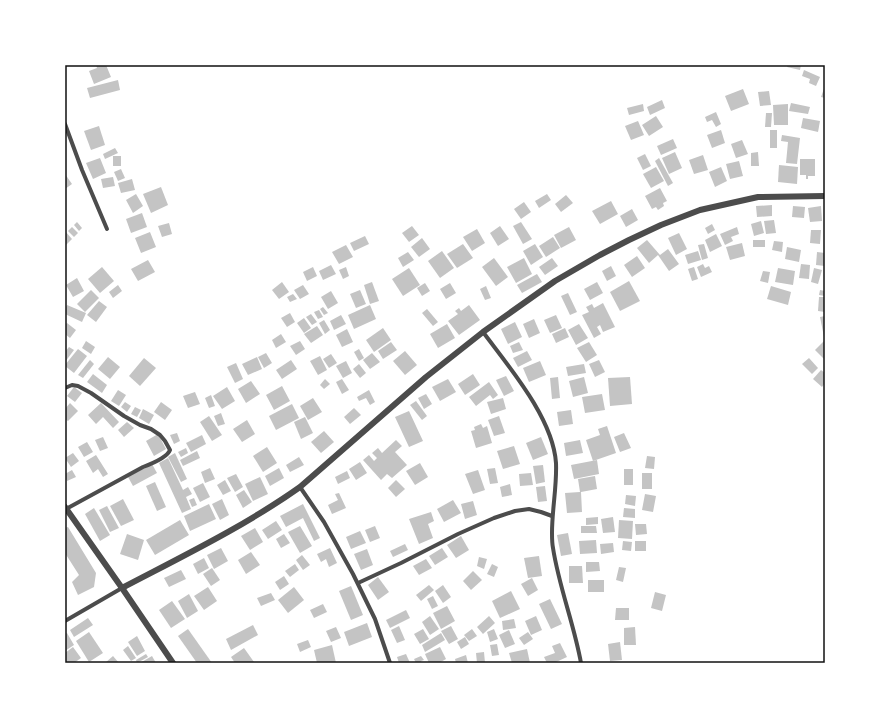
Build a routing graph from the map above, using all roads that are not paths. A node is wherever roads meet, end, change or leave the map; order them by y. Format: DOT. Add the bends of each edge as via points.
graph roads {
  1 [pos="65,124"];
  2 [pos="825,196"];
  3 [pos="107,229"];
  4 [pos="483,332"];
  5 [pos="65,388"];
  6 [pos="300,487"];
  7 [pos="65,508"];
  8 [pos="552,516"];
  9 [pos="358,583"];
  10 [pos="122,588"];
  11 [pos="65,621"];
  12 [pos="173,663"];
  13 [pos="390,663"];
  14 [pos="581,663"];
  1 -- 3 [label="street"];
  2 -- 4 [label="street" via="758,197 693,212 600,255 555,281"];
  4 -- 6 [label="street" via="426,377"];
  4 -- 8 [label="street" via="542,417 551,440 556,462"];
  5 -- 7 [label="street" via="78,386 91,393 124,416 160,435 170,450 168,454 152,463"];
  6 -- 9 [label="street" via="324,522"];
  6 -- 10 [label="street" via="248,521"];
  7 -- 10 [label="street"];
  8 -- 9 [label="street" via="529,509 494,518"];
  8 -- 14 [label="street" via="552,546"];
  9 -- 13 [label="street" via="375,619"];
  10 -- 11 [label="street"];
  10 -- 12 [label="street"];
}
